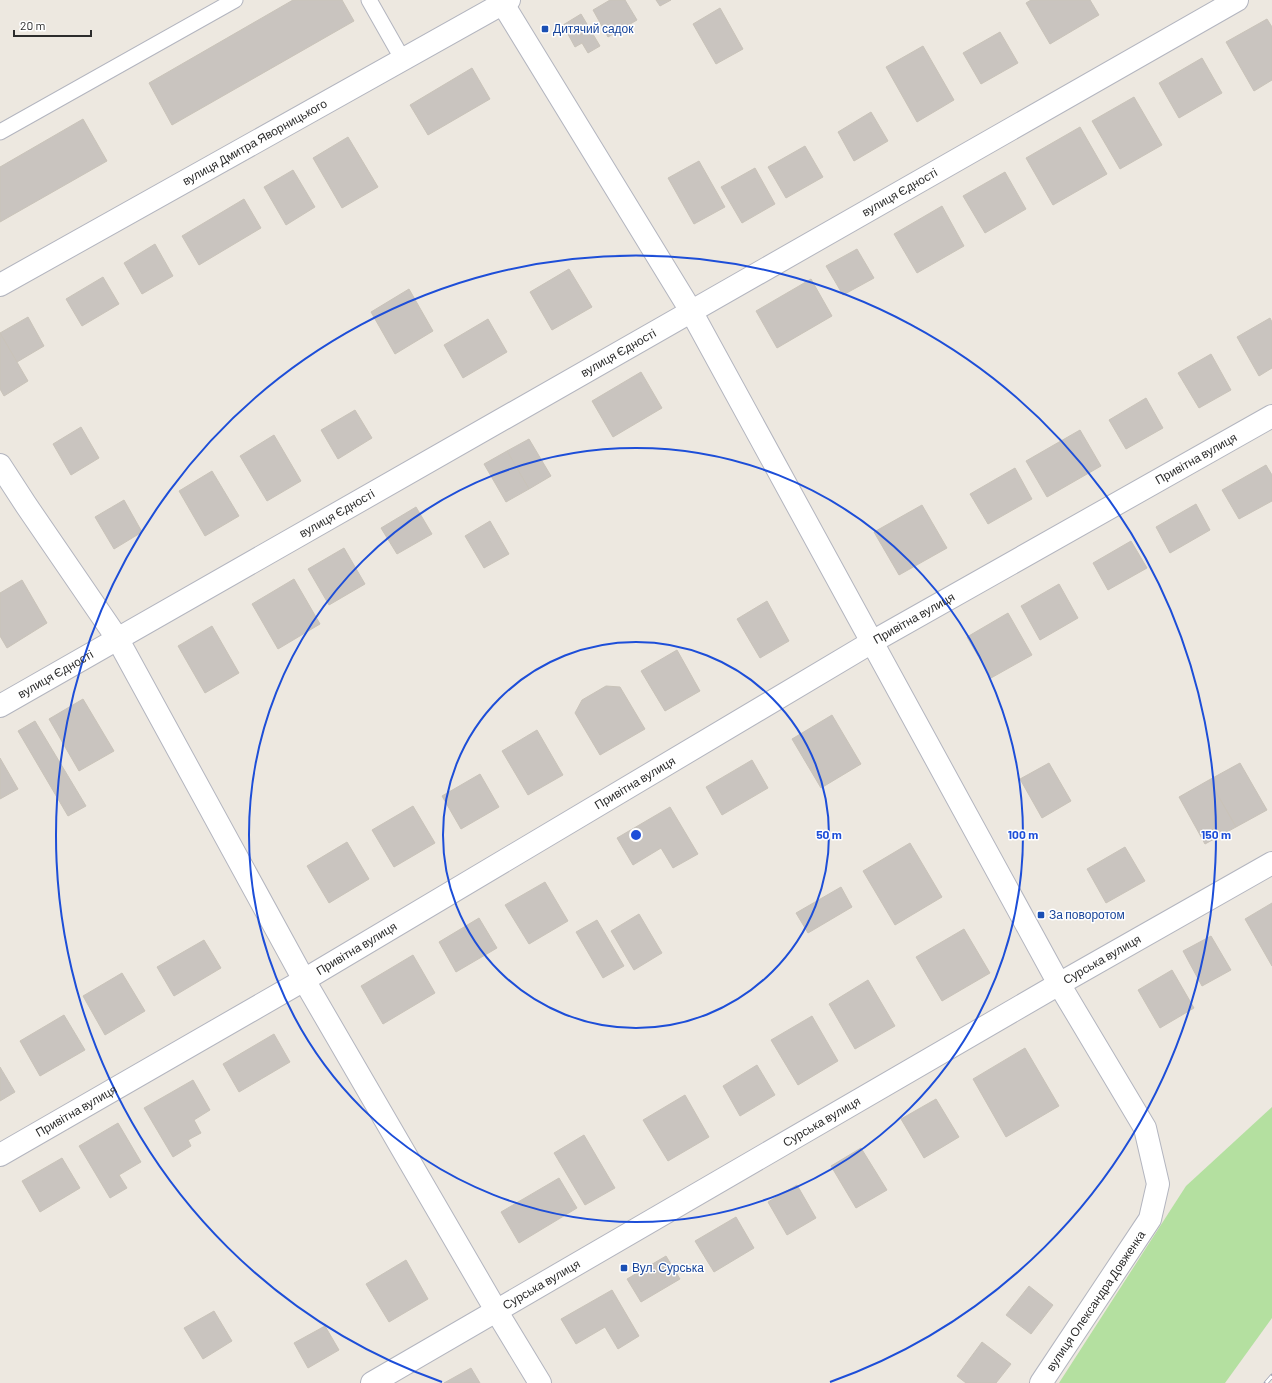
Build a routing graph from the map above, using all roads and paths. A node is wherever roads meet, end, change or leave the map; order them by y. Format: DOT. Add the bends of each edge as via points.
graph roads {
  1 [pos="235,0"];
  2 [pos="369,0"];
  3 [pos="1237,0"];
  4 [pos="506,2"];
  5 [pos="403,60"];
  6 [pos="0,132"];
  7 [pos="0,284"];
  8 [pos="691,311"];
  9 [pos="1272,416"];
  10 [pos="0,465"];
  11 [pos="118,638"];
  12 [pos="872,642"];
  13 [pos="0,706"];
  14 [pos="1272,863"];
  15 [pos="304,980"];
  16 [pos="1059,984"];
  17 [pos="0,1154"];
  18 [pos="497,1312"];
  19 [pos="372,1383"];
  20 [pos="540,1383"];
  21 [pos="1041,1383"];
  1 -- 6 [label="lane"];
  2 -- 5 [label="lane"];
  3 -- 8 [label="street, вулиця Єдності"];
  4 -- 5 [label="street, вулиця Дмитра Яворницького"];
  4 -- 8 [label="street"];
  5 -- 7 [label="street, вулиця Дмитра Яворницького"];
  8 -- 11 [label="street, вулиця Єдності"];
  8 -- 12 [label="street"];
  9 -- 12 [label="street, Привітна вулиця"];
  10 -- 11 [label="street"];
  11 -- 13 [label="street, вулиця Єдності"];
  11 -- 15 [label="street"];
  12 -- 15 [label="street, Привітна вулиця"];
  12 -- 16 [label="street"];
  14 -- 16 [label="street, Сурська вулиця"];
  15 -- 17 [label="street, Привітна вулиця"];
  15 -- 18 [label="street"];
  16 -- 18 [label="street, Сурська вулиця"];
  16 -- 21 [label="street, вулиця Олександра Довженка" via="1144,1128 1158,1184 1150,1219"];
  18 -- 19 [label="street, Сурська вулиця"];
  18 -- 20 [label="street"];
}
